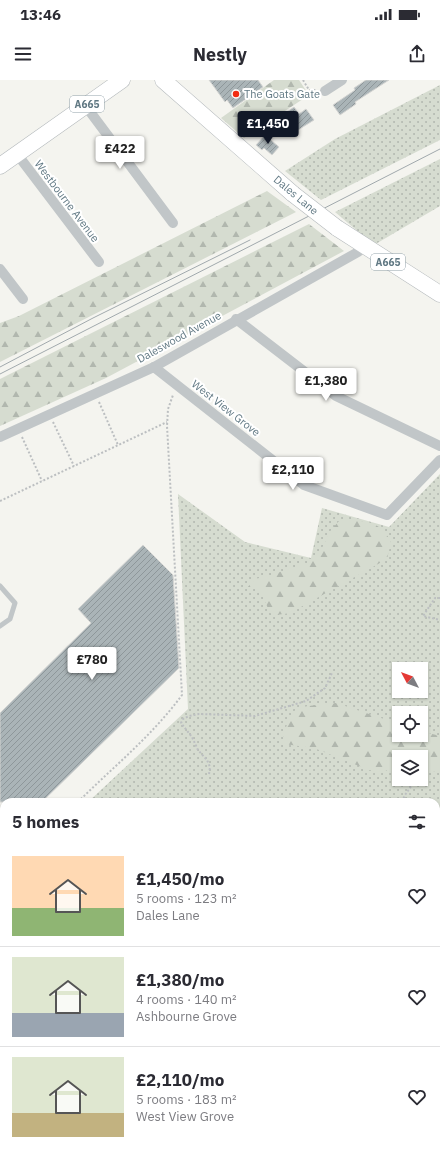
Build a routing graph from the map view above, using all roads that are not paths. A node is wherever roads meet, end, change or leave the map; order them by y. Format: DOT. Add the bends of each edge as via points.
graph roads {
  1 [pos="122,80"];
  2 [pos="163,80"];
  3 [pos="342,80"];
  4 [pos="325,91"];
  5 [pos="85,105"];
  6 [pos="17,154"];
  7 [pos="0,166"];
  8 [pos="173,223"];
  9 [pos="364,246"];
  10 [pos="99,262"];
  11 [pos="0,270"];
  12 [pos="440,294"];
  13 [pos="23,299"];
  14 [pos="236,319"];
  15 [pos="154,366"];
  16 [pos="0,437"];
  17 [pos="440,446"];
  18 [pos="440,460"];
  19 [pos="0,586"];
  20 [pos="0,626"];
  1 -- 5 [label="main road, A665"];
  2 -- 9 [label="main road, Dales Lane / A665, bridge" via="293,194"];
  3 -- 4 [label="street"];
  5 -- 6 [label="main road, A665"];
  5 -- 8 [label="street"];
  6 -- 7 [label="main road, A665"];
  6 -- 10 [label="street, Westbourne Avenue"];
  9 -- 12 [label="main road, Dales Lane / A665"];
  9 -- 14 [label="street, Daleswood Avenue" via="358,252"];
  11 -- 13 [label="street"];
  14 -- 15 [label="street, Daleswood Avenue"];
  14 -- 17 [label="street" via="336,396"];
  15 -- 16 [label="street, Daleswood Avenue"];
  15 -- 18 [label="street, West View Grove" via="304,485 387,516"];
  19 -- 20 [label="lane" via="15,603 10,619"];
}
